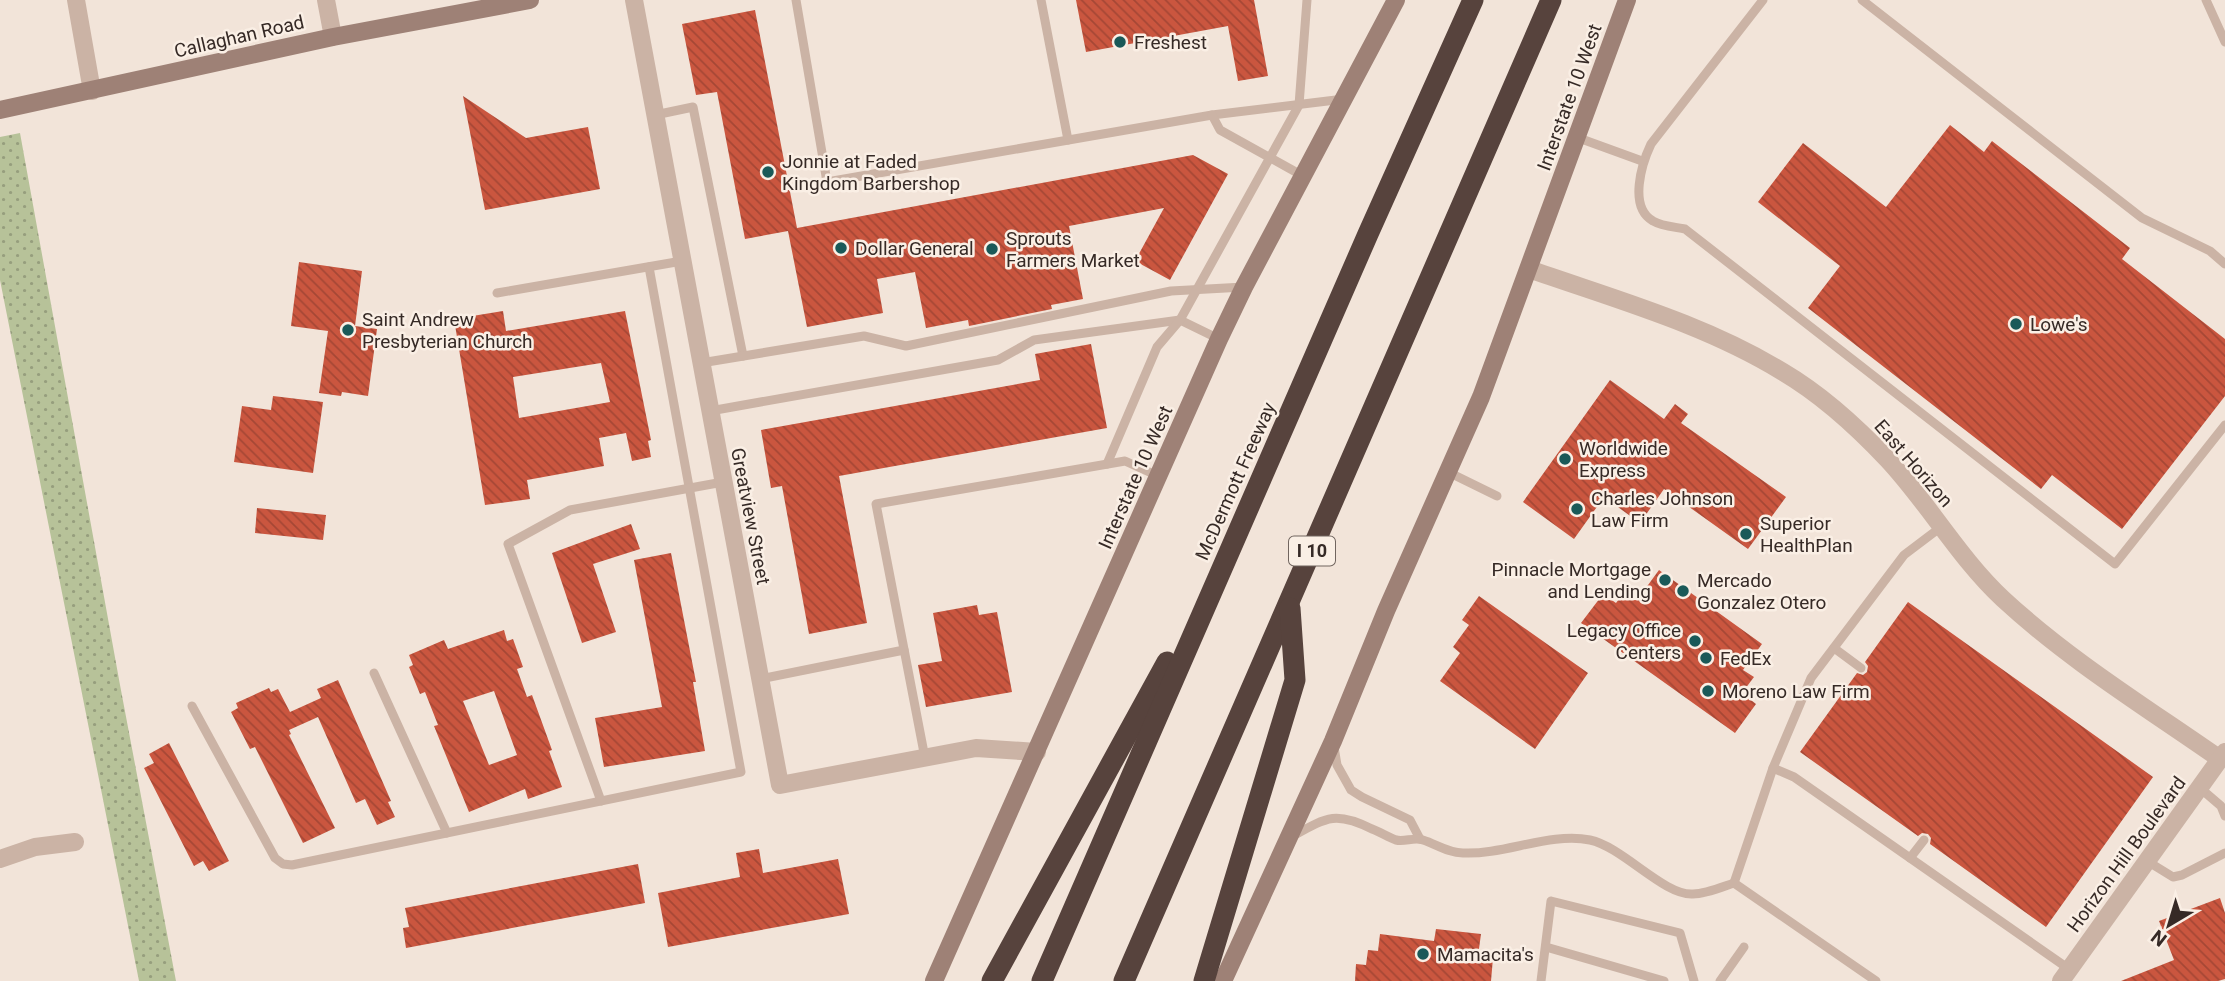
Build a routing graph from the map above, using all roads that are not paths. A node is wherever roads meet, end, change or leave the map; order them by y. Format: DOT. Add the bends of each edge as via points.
graph roads {
  1 [pos="76,0"];
  2 [pos="326,0"];
  3 [pos="530,0"];
  4 [pos="634,0"];
  5 [pos="796,0"];
  6 [pos="1041,0"];
  7 [pos="1307,0"];
  8 [pos="1396,0"];
  9 [pos="1473,0"];
  10 [pos="1550,0"];
  11 [pos="1763,0"];
  12 [pos="1862,0"];
  13 [pos="2206,0"];
  14 [pos="1623,5"];
  15 [pos="333,37"];
  16 [pos="2225,42"];
  17 [pos="92,91"];
  18 [pos="1344,99"];
  19 [pos="1299,104"];
  20 [pos="0,110"];
  21 [pos="655,115"];
  22 [pos="1212,116"];
  23 [pos="1576,137"];
  24 [pos="1068,140"];
  25 [pos="1271,158"];
  26 [pos="1642,162"];
  27 [pos="1303,176"];
  28 [pos="682,261"];
  29 [pos="2225,264"];
  30 [pos="649,267"];
  31 [pos="1529,269"];
  32 [pos="1244,287"];
  33 [pos="1197,290"];
  34 [pos="497,293"];
  35 [pos="1180,320"];
  36 [pos="1219,339"];
  37 [pos="743,356"];
  38 [pos="701,363"];
  39 [pos="710,411"];
  40 [pos="2225,425"];
  41 [pos="1107,464"];
  42 [pos="1448,472"];
  43 [pos="1158,476"];
  44 [pos="723,482"];
  45 [pos="689,488"];
  46 [pos="1497,496"];
  47 [pos="1941,527"];
  48 [pos="1236,537"];
  49 [pos="1289,604"];
  50 [pos="1834,648"];
  51 [pos="904,650"];
  52 [pos="1861,668"];
  53 [pos="374,673"];
  54 [pos="760,679"];
  55 [pos="192,706"];
  56 [pos="1333,741"];
  57 [pos="1037,752"];
  58 [pos="2222,756"];
  59 [pos="925,758"];
  60 [pos="1773,768"];
  61 [pos="2200,788"];
  62 [pos="601,801"];
  63 [pos="2225,816"];
  64 [pos="446,833"];
  65 [pos="1290,837"];
  66 [pos="1420,839"];
  67 [pos="1924,840"];
  68 [pos="75,842"];
  69 [pos="2225,853"];
  70 [pos="1910,858"];
  71 [pos="0,859"];
  72 [pos="2147,861"];
  73 [pos="1734,883"];
  74 [pos="1546,947"];
  75 [pos="1744,947"];
  76 [pos="2065,975"];
  77 [pos="934,981"];
  78 [pos="992,981"];
  79 [pos="1042,981"];
  80 [pos="1124,981"];
  81 [pos="1204,981"];
  82 [pos="1223,981"];
  83 [pos="1541,981"];
  84 [pos="1664,981"];
  85 [pos="1694,981"];
  86 [pos="1720,981"];
  87 [pos="1876,981"];
  1 -- 17 [label="street"];
  2 -- 15 [label="street"];
  3 -- 15 [label="main road, Callaghan Road"];
  4 -- 21 [label="street, Greatview Street"];
  5 -- 24 [label="lane" via="827,182"];
  6 -- 24 [label="lane"];
  7 -- 19 [label="lane"];
  8 -- 18 [label="main road, Interstate 10 West"];
  9 -- 48 [label="highway, McDermott Freeway"];
  10 -- 49 [label="highway, I 10"];
  11 -- 26 [label="lane" via="1651,144"];
  12 -- 29 [label="lane" via="2142,218 2210,251"];
  13 -- 16 [label="lane"];
  14 -- 23 [label="main road, Interstate 10 West"];
  15 -- 17 [label="main road, Callaghan Road"];
  17 -- 20 [label="main road, Callaghan Road"];
  18 -- 19 [label="lane"];
  18 -- 27 [label="main road, Interstate 10 West"];
  19 -- 22 [label="lane"];
  19 -- 25 [label="lane"];
  21 -- 28 [label="street, Greatview Street"];
  21 -- 37 [label="lane" via="693,107"];
  22 -- 24 [label="lane"];
  22 -- 25 [label="lane" via="1220,130"];
  23 -- 26 [label="lane"];
  23 -- 31 [label="main road, Interstate 10 West"];
  25 -- 27 [label="lane"];
  25 -- 33 [label="lane"];
  26 -- 40 [label="lane" via="1638,187 1643,210 1651,221 1685,229 2115,564"];
  27 -- 32 [label="main road, Interstate 10 West"];
  28 -- 30 [label="lane"];
  28 -- 38 [label="street, Greatview Street"];
  30 -- 34 [label="lane"];
  30 -- 45 [label="lane"];
  31 -- 42 [label="main road, Interstate 10 West"];
  31 -- 47 [label="street, East Horizon" via="1724,340 1784,372 1852,424 1889,461"];
  32 -- 33 [label="lane"];
  32 -- 36 [label="main road, Interstate 10 West"];
  33 -- 35 [label="lane"];
  33 -- 37 [label="lane" via="1171,291 906,346 864,336"];
  35 -- 36 [label="lane"];
  35 -- 39 [label="lane" via="1034,340 998,360"];
  35 -- 41 [label="lane" via="1157,348"];
  36 -- 43 [label="main road, Interstate 10 West"];
  37 -- 38 [label="lane"];
  38 -- 39 [label="street, Greatview Street"];
  39 -- 44 [label="street, Greatview Street"];
  41 -- 43 [label="lane" via="1125,461"];
  41 -- 51 [label="lane" via="876,504"];
  42 -- 46 [label="lane"];
  42 -- 56 [label="main road, Interstate 10 West"];
  43 -- 57 [label="main road, Interstate 10 West"];
  44 -- 45 [label="lane"];
  44 -- 54 [label="street, Greatview Street"];
  45 -- 62 [label="lane" via="741,772"];
  45 -- 62 [label="lane" via="570,510 508,544"];
  47 -- 50 [label="lane" via="1904,555"];
  47 -- 58 [label="street, East Horizon" via="2002,598 2050,639"];
  48 -- 78 [label="highway"];
  48 -- 79 [label="highway, McDermott Freeway"];
  49 -- 80 [label="highway, I 10"];
  49 -- 81 [label="highway" via="1295,680"];
  50 -- 52 [label="lane"];
  50 -- 60 [label="lane" via="1811,678"];
  51 -- 54 [label="lane"];
  51 -- 59 [label="lane"];
  53 -- 64 [label="lane"];
  54 -- 59 [label="street, Greatview Street" via="780,785"];
  55 -- 64 [label="lane" via="275,858 283,864"];
  56 -- 65 [label="main road, Interstate 10 West"];
  56 -- 66 [label="lane" via="1337,765 1352,790 1410,820"];
  57 -- 59 [label="street, Greatview Street" via="976,748"];
  57 -- 77 [label="main road, Interstate 10 West"];
  58 -- 61 [label="street, Horizon Hill Boulevard"];
  60 -- 70 [label="lane" via="1794,777"];
  60 -- 73 [label="lane"];
  61 -- 63 [label="lane" via="2221,806"];
  61 -- 72 [label="street, Horizon Hill Boulevard"];
  62 -- 64 [label="lane"];
  65 -- 66 [label="lane" via="1316,823 1342,817 1399,841"];
  65 -- 82 [label="main road, Interstate 10 West"];
  66 -- 73 [label="lane" via="1461,853 1567,838 1591,840 1681,892 1693,895"];
  67 -- 70 [label="lane"];
  68 -- 71 [label="street" via="35,847"];
  69 -- 72 [label="lane" via="2173,877"];
  70 -- 76 [label="lane"];
  72 -- 76 [label="street, Horizon Hill Boulevard"];
  73 -- 87 [label="lane"];
  74 -- 83 [label="lane"];
  74 -- 84 [label="lane"];
  74 -- 85 [label="lane" via="1551,901 1680,933"];
  75 -- 86 [label="lane"];
}
